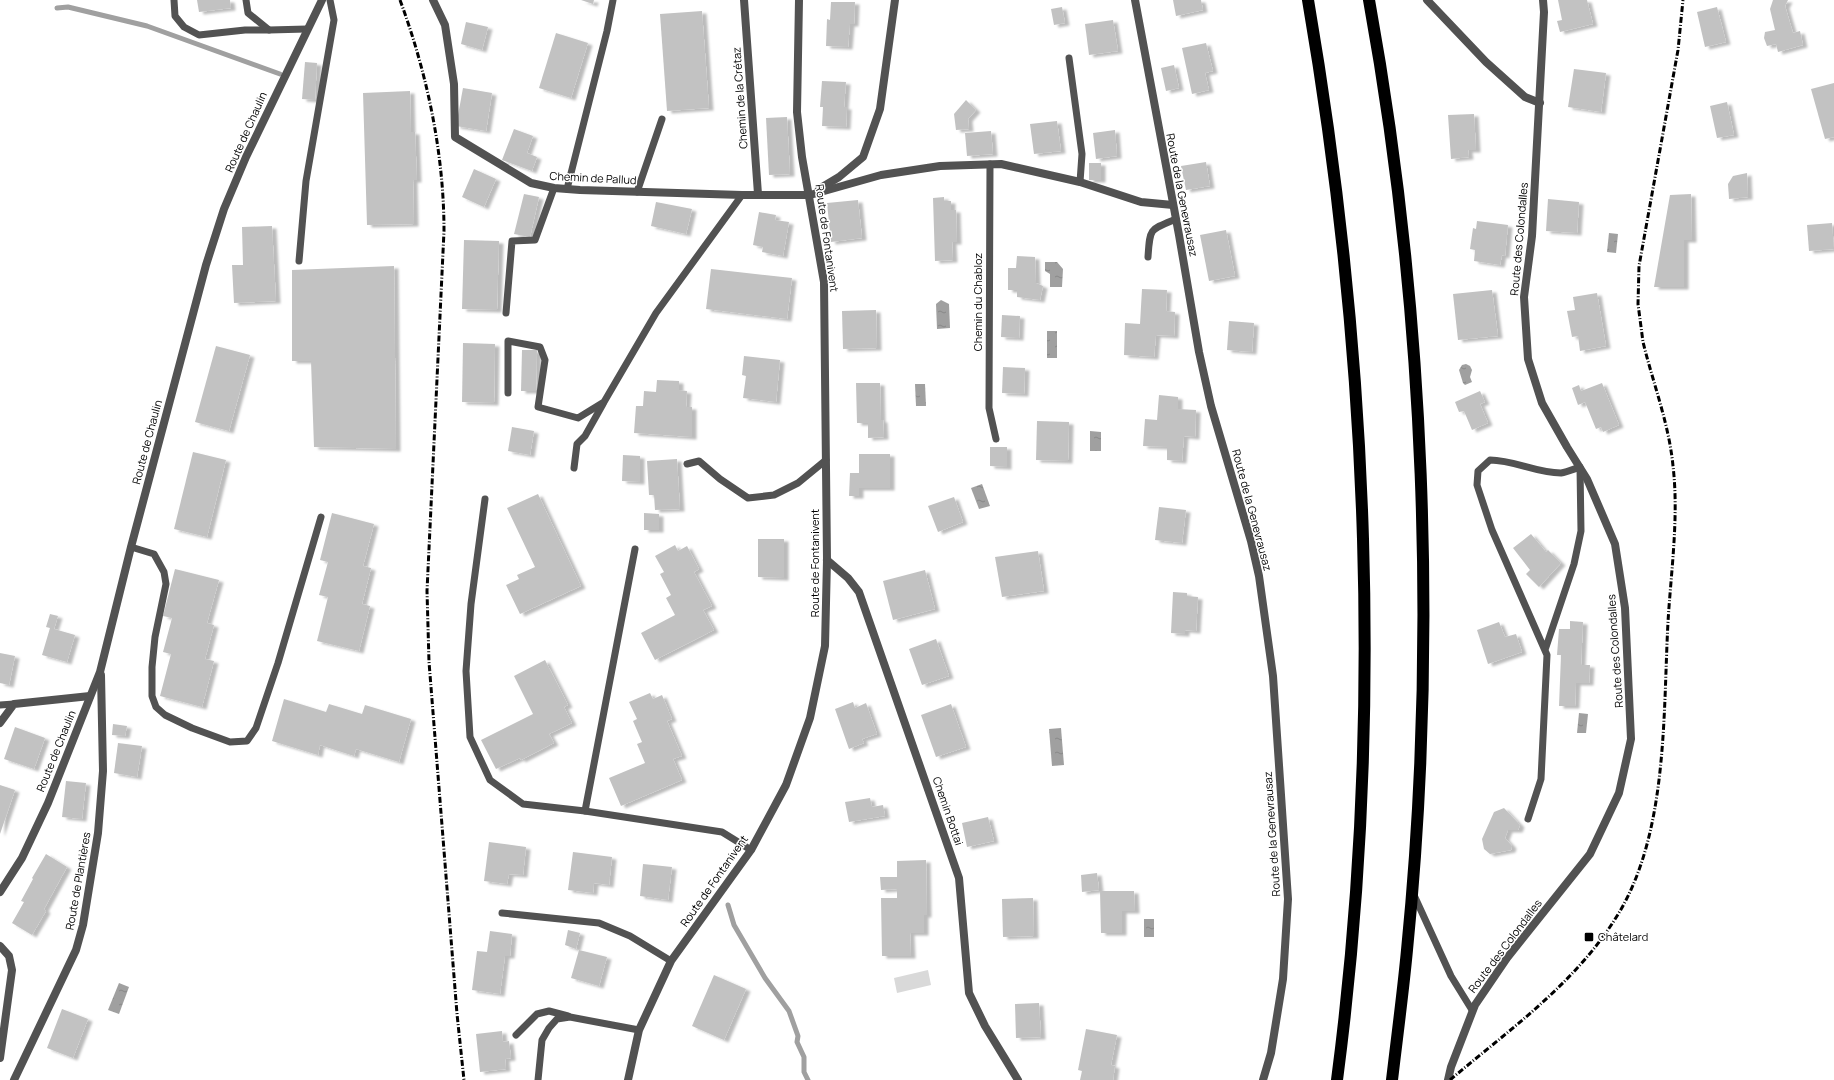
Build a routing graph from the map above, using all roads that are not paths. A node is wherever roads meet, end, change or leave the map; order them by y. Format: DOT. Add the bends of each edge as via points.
graph roads {
  1 [pos="174,0"];
  2 [pos="246,0"];
  3 [pos="322,0"];
  4 [pos="330,0"];
  5 [pos="433,0"];
  6 [pos="613,0"];
  7 [pos="744,0"];
  8 [pos="799,0"];
  9 [pos="895,0"];
  10 [pos="1135,0"];
  11 [pos="1308,0"];
  12 [pos="1369,0"];
  13 [pos="1426,0"];
  14 [pos="1543,0"];
  15 [pos="307,28"];
  16 [pos="269,30"];
  17 [pos="1069,58"];
  18 [pos="1540,103"];
  19 [pos="662,119"];
  20 [pos="990,164"];
  21 [pos="1080,182"];
  22 [pos="554,188"];
  23 [pos="567,189"];
  24 [pos="637,192"];
  25 [pos="758,194"];
  26 [pos="810,194"];
  27 [pos="742,195"];
  28 [pos="1173,205"];
  29 [pos="1176,219"];
  30 [pos="1148,257"];
  31 [pos="299,261"];
  32 [pos="506,313"];
  33 [pos="508,393"];
  34 [pos="604,402"];
  35 [pos="996,440"];
  36 [pos="826,460"];
  37 [pos="687,464"];
  38 [pos="1580,467"];
  39 [pos="574,468"];
  40 [pos="485,499"];
  41 [pos="321,517"];
  42 [pos="131,547"];
  43 [pos="635,549"];
  44 [pos="827,560"];
  45 [pos="1545,650"];
  46 [pos="100,672"];
  47 [pos="90,696"];
  48 [pos="14,704"];
  49 [pos="0,705"];
  50 [pos="0,723"];
  51 [pos="585,811"];
  52 [pos="1528,819"];
  53 [pos="751,850"];
  54 [pos="1412,889"];
  55 [pos="0,892"];
  56 [pos="502,913"];
  57 [pos="0,946"];
  58 [pos="671,960"];
  59 [pos="1472,1010"];
  60 [pos="570,1017"];
  61 [pos="639,1030"];
  62 [pos="516,1035"];
  63 [pos="0,1058"];
  64 [pos="14,1080"];
  65 [pos="538,1080"];
  66 [pos="628,1080"];
  67 [pos="1018,1080"];
  68 [pos="1263,1080"];
  69 [pos="1337,1080"];
  70 [pos="1392,1080"];
  71 [pos="1448,1080"];
  1 -- 16 [label="lane" via="175,16 184,27 199,35"];
  2 -- 16 [label="lane" via="248,14"];
  3 -- 15 [label="street, Route de Chaulin"];
  4 -- 31 [label="lane" via="334,20 306,181"];
  5 -- 22 [label="street, Chemin de Pallud" via="445,25 454,84 456,137 531,183"];
  6 -- 23 [label="lane"];
  7 -- 25 [label="street, Chemin de la Crétaz"];
  8 -- 26 [label="street, Route de Fontanivent" via="797,112 802,157"];
  9 -- 26 [label="street" via="880,109 863,157 839,177"];
  10 -- 28 [label="street, Route de la Genevrausaz"];
  11 -- 69 [label="highway" via="1328,131 1348,305 1364,562 1363,734 1359,836 1352,945"];
  12 -- 54 [label="highway" via="1400,218 1409,308 1420,481 1422,659 1420,756"];
  13 -- 18 [label="street" via="1519,92"];
  14 -- 18 [label="street, Route des Colondalles"];
  15 -- 16 [label="lane"];
  15 -- 42 [label="street, Route de Chaulin" via="224,209 206,265"];
  17 -- 21 [label="lane" via="1082,154"];
  18 -- 38 [label="street, Route des Colondalles" via="1532,236 1524,297 1528,359 1542,403"];
  19 -- 24 [label="lane"];
  20 -- 21 [label="street" via="1001,164"];
  20 -- 26 [label="street" via="940,166 881,176"];
  20 -- 35 [label="lane, Chemin du Chabloz" via="989,408"];
  21 -- 28 [label="street" via="1141,202"];
  22 -- 23 [label="street, Chemin de Pallud"];
  22 -- 32 [label="lane" via="535,240 512,241"];
  23 -- 24 [label="street, Chemin de Pallud"];
  24 -- 27 [label="street, Chemin de Pallud"];
  25 -- 26 [label="street, Chemin de Pallud"];
  25 -- 27 [label="street, Chemin de Pallud"];
  26 -- 36 [label="street, Route de Fontanivent" via="824,282"];
  27 -- 34 [label="lane" via="656,312"];
  28 -- 29 [label="street, Route de la Genevrausaz"];
  29 -- 30 [label="lane" via="1155,228 1149,235"];
  29 -- 68 [label="street, Route de la Genevrausaz" via="1209,398 1259,576 1273,676 1288,899 1283,979 1271,1053"];
  33 -- 34 [label="lane" via="508,340 540,346 545,360 538,407 578,418"];
  34 -- 39 [label="lane" via="585,436 577,444"];
  36 -- 37 [label="lane" via="798,483 774,495 748,498 699,461"];
  36 -- 44 [label="street, Route de Fontanivent"];
  38 -- 45 [label="lane" via="1581,531 1574,564"];
  38 -- 45 [label="lane" via="1562,473 1535,469 1504,460 1490,460 1478,471 1477,485 1492,530"];
  38 -- 59 [label="street, Route des Colondalles" via="1615,544 1625,608 1631,739 1618,793 1590,854 1508,958"];
  40 -- 51 [label="lane" via="471,604 466,671 470,738 490,780 523,804"];
  41 -- 42 [label="lane" via="278,663 256,728 247,741 230,742 198,731 165,715 156,707 152,696 152,667 155,637 166,584 164,572 154,554"];
  42 -- 46 [label="street, Route de Chaulin"];
  43 -- 51 [label="lane"];
  44 -- 53 [label="street, Route de Fontanivent" via="825,646 810,718 786,785"];
  44 -- 67 [label="street, Chemin Bottai" via="848,578 859,592 959,878 969,994"];
  45 -- 52 [label="lane" via="1547,655 1541,779"];
  46 -- 47 [label="street, Route de Chaulin"];
  46 -- 64 [label="street, Route de Plantières" via="103,722 101,802 95,863 83,925 76,950"];
  47 -- 48 [label="street"];
  47 -- 55 [label="street, Route de Chaulin" via="48,803 22,858"];
  48 -- 49 [label="lane"];
  48 -- 50 [label="street"];
  51 -- 53 [label="lane" via="722,832"];
  53 -- 58 [label="street, Route de Fontanivent"];
  54 -- 59 [label="lane" via="1451,976"];
  54 -- 70 [label="highway"];
  56 -- 58 [label="lane" via="599,923 630,936"];
  57 -- 63 [label="street" via="9,956 12,970"];
  58 -- 61 [label="street, Route de Fontanivent"];
  59 -- 71 [label="street, Route des Colondalles"];
  60 -- 61 [label="lane"];
  60 -- 62 [label="lane" via="549,1011 538,1014"];
  60 -- 65 [label="lane" via="557,1019 542,1040"];
  61 -- 66 [label="street, Route de Fontanivent"];
}
